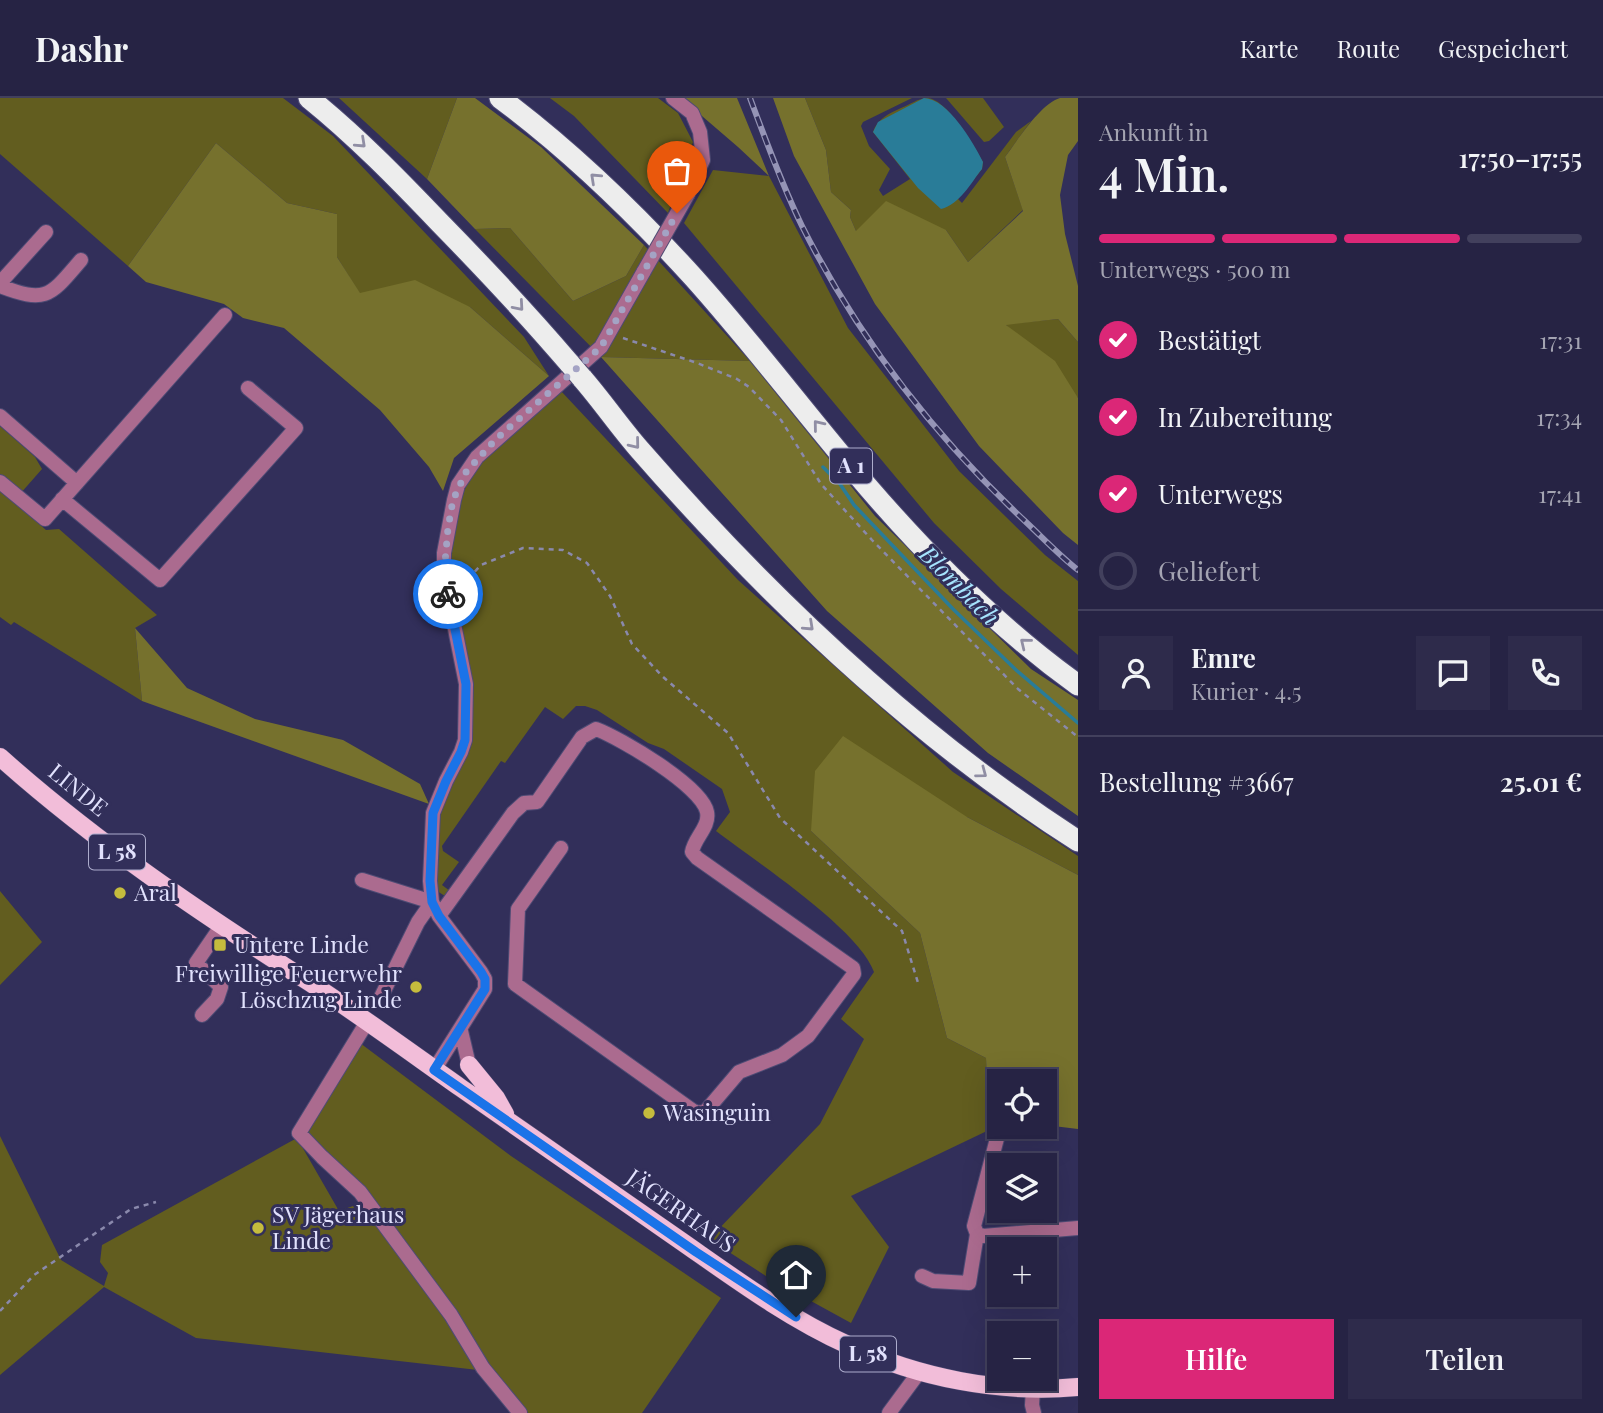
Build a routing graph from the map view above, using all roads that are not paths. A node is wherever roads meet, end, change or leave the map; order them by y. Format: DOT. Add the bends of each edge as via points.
graph roads {
  1 [pos="309,98"];
  2 [pos="500,98"];
  3 [pos="673,98"];
  4 [pos="47,232"];
  5 [pos="80,260"];
  6 [pos="0,285"];
  7 [pos="225,315"];
  8 [pos="248,388"];
  9 [pos="0,416"];
  10 [pos="0,482"];
  11 [pos="77,483"];
  12 [pos="62,499"];
  13 [pos="1078,685"];
  14 [pos="2,762"];
  15 [pos="1078,841"];
  16 [pos="561,848"];
  17 [pos="362,880"];
  18 [pos="436,909"];
  19 [pos="222,925"];
  20 [pos="379,1001"];
  21 [pos="202,1015"];
  22 [pos="367,1022"];
  23 [pos="461,1031"];
  24 [pos="469,1065"];
  25 [pos="434,1070"];
  26 [pos="511,1123"];
  27 [pos="997,1139"];
  28 [pos="1078,1228"];
  29 [pos="977,1234"];
  30 [pos="922,1276"];
  31 [pos="920,1371"];
  32 [pos="987,1384"];
  33 [pos="1078,1387"];
  34 [pos="1057,1388"];
  35 [pos="1033,1391"];
  36 [pos="520,1413"];
  37 [pos="889,1413"];
  38 [pos="1034,1413"];
  1 -- 15 [label="highway, one-way" via="510,295 637,447 806,624 948,746"];
  13 -- 2 [label="highway, A 1, one-way" via="963,587 866,485 703,289 644,226 567,152"];
  3 -- 18 [label="street, bridge" via="692,113 700,132 703,160 688,194 591,358 495,440 466,472 453,500 444,574 466,684 465,740 433,813 430,881"];
  4 -- 6 [label="street"];
  5 -- 6 [label="street" via="57,288 42,296"];
  7 -- 11 [label="street"];
  8 -- 12 [label="street" via="296,428 160,580"];
  9 -- 11 [label="street"];
  10 -- 12 [label="street" via="45,519"];
  11 -- 12 [label="street"];
  14 -- 19 [label="main road, LINDE / L 58" via="74,820"];
  16 -- 18 [label="street" via="518,909 515,984 696,1113 705,1112 739,1072 808,1036 854,974 853,968 697,858 692,852 708,815 704,804 665,768 596,729 582,737 537,802 524,803 513,813"];
  17 -- 18 [label="street"];
  18 -- 20 [label="street" via="418,922"];
  18 -- 23 [label="street" via="485,979 485,989"];
  19 -- 21 [label="street" via="195,963 221,987"];
  19 -- 22 [label="main road, LINDE / L 58"];
  22 -- 25 [label="main road, JÄGERHAUS / L 58"];
  22 -- 36 [label="street" via="299,1133 360,1192 451,1315 483,1368"];
  23 -- 24 [label="street"];
  23 -- 25 [label="street"];
  24 -- 26 [label="main road"];
  25 -- 26 [label="main road, JÄGERHAUS / L 58"];
  26 -- 31 [label="main road, JÄGERHAUS / L 58" via="783,1310 849,1346"];
  27 -- 29 [label="street" via="974,1226"];
  28 -- 29 [label="street"];
  29 -- 30 [label="street" via="969,1283"];
  31 -- 32 [label="main road, JÄGERHAUS / L 58"];
  31 -- 37 [label="street"];
  33 -- 34 [label="main road, JÄGERHAUS / L 58"];
  35 -- 38 [label="street"];
}
